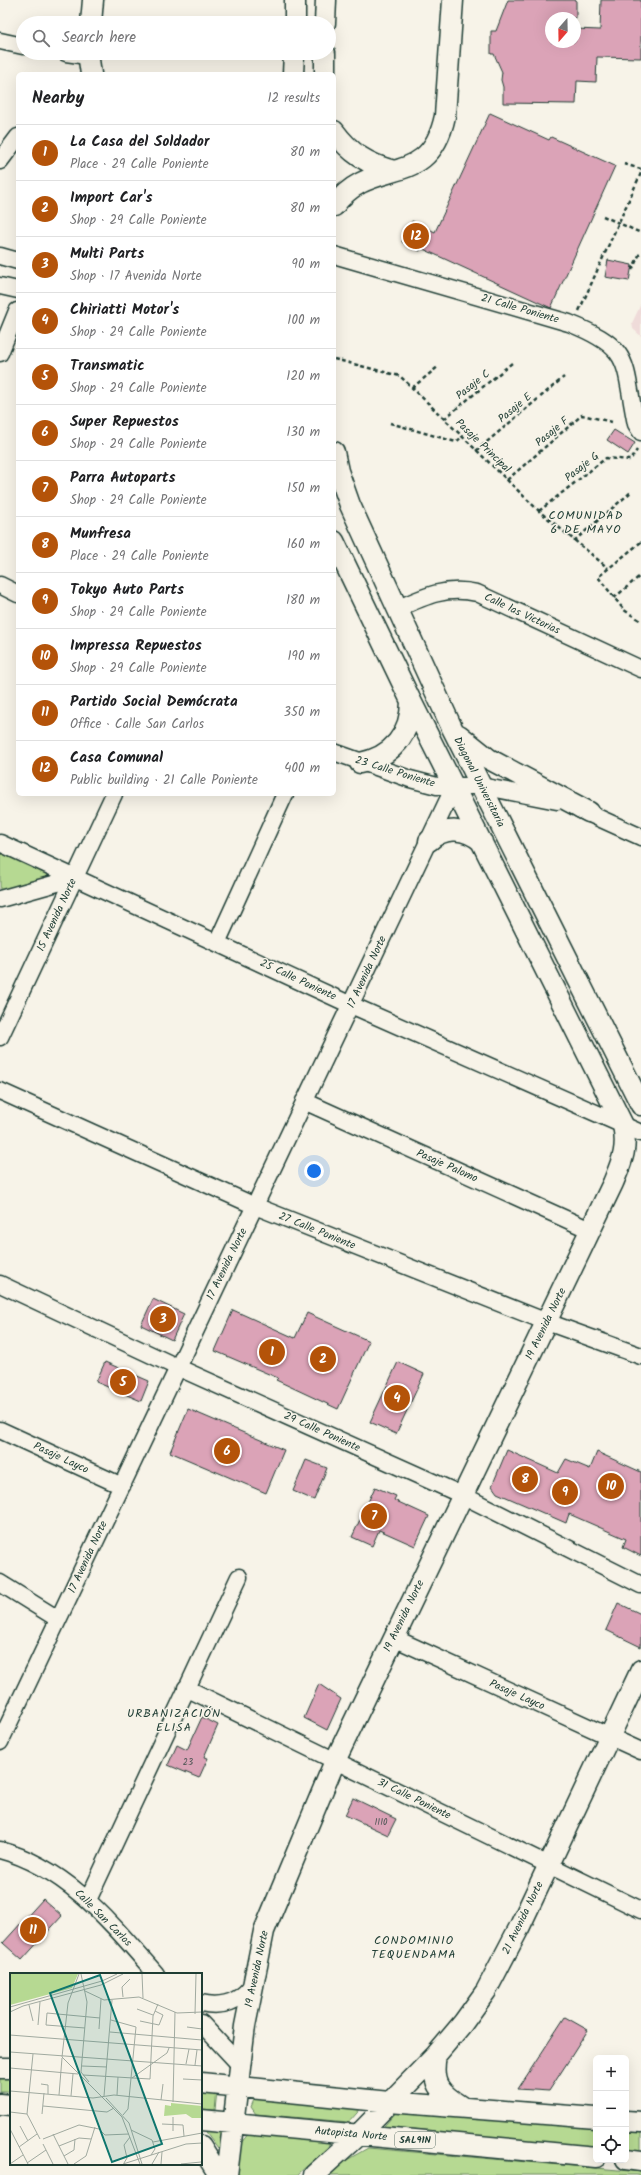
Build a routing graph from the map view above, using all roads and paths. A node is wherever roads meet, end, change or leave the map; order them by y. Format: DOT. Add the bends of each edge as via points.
graph roads {
  1 [pos="93,0"];
  2 [pos="296,0"];
  3 [pos="326,0"];
  4 [pos="450,4"];
  5 [pos="92,16"];
  6 [pos="295,16"];
  7 [pos="325,16"];
  8 [pos="0,41"];
  9 [pos="16,44"];
  10 [pos="294,60"];
  11 [pos="325,60"];
  12 [pos="293,72"];
  13 [pos="325,72"];
  14 [pos="336,133"];
  15 [pos="16,140"];
  16 [pos="0,161"];
  17 [pos="624,164"];
  18 [pos="641,169"];
  19 [pos="394,170"];
  20 [pos="641,173"];
  21 [pos="336,204"];
  22 [pos="603,216"];
  23 [pos="618,223"];
  24 [pos="641,234"];
  25 [pos="641,251"];
  26 [pos="0,256"];
  27 [pos="336,256"];
  28 [pos="16,260"];
  29 [pos="632,270"];
  30 [pos="0,286"];
  31 [pos="16,290"];
  32 [pos="579,311"];
  33 [pos="16,316"];
  34 [pos="0,353"];
  35 [pos="336,359"];
  36 [pos="512,363"];
  37 [pos="439,366"];
  38 [pos="564,377"];
  39 [pos="412,388"];
  40 [pos="444,419"];
  41 [pos="612,422"];
  42 [pos="390,423"];
  43 [pos="641,432"];
  44 [pos="462,437"];
  45 [pos="637,450"];
  46 [pos="476,451"];
  47 [pos="336,462"];
  48 [pos="507,480"];
  49 [pos="631,492"];
  50 [pos="539,511"];
  51 [pos="574,541"];
  52 [pos="641,542"];
  53 [pos="336,545"];
  54 [pos="608,568"];
  55 [pos="641,575"];
  56 [pos="0,585"];
  57 [pos="16,593"];
  58 [pos="614,598"];
  59 [pos="399,608"];
  60 [pos="641,621"];
  61 [pos="641,669"];
  62 [pos="411,701"];
  63 [pos="452,728"];
  64 [pos="336,753"];
  65 [pos="360,763"];
  66 [pos="481,786"];
  67 [pos="454,787"];
  68 [pos="113,796"];
  69 [pos="284,796"];
  70 [pos="589,812"];
  71 [pos="641,836"];
  72 [pos="429,841"];
  73 [pos="482,842"];
  74 [pos="0,843"];
  75 [pos="76,878"];
  76 [pos="0,899"];
  77 [pos="217,943"];
  78 [pos="351,1005"];
  79 [pos="0,1037"];
  80 [pos="0,1091"];
  81 [pos="304,1101"];
  82 [pos="641,1104"];
  83 [pos="623,1126"];
  84 [pos="641,1133"];
  85 [pos="255,1206"];
  86 [pos="590,1230"];
  87 [pos="0,1284"];
  88 [pos="547,1322"];
  89 [pos="641,1356"];
  90 [pos="177,1367"];
  91 [pos="0,1430"];
  92 [pos="122,1486"];
  93 [pos="462,1495"];
  94 [pos="239,1577"];
  95 [pos="0,1583"];
  96 [pos="641,1585"];
  97 [pos="58,1619"];
  98 [pos="394,1638"];
  99 [pos="641,1670"];
  100 [pos="186,1688"];
  101 [pos="608,1736"];
  102 [pos="0,1742"];
  103 [pos="641,1751"];
  104 [pos="335,1761"];
  105 [pos="0,1850"];
  106 [pos="549,1865"];
  107 [pos="88,1900"];
  108 [pos="641,1910"];
  109 [pos="155,1973"];
  110 [pos="253,1984"];
  111 [pos="202,2003"];
  112 [pos="202,2024"];
  113 [pos="436,2055"];
  114 [pos="240,2065"];
  115 [pos="202,2083"];
  116 [pos="238,2086"];
  117 [pos="389,2102"];
  118 [pos="0,2104"];
  119 [pos="10,2105"];
  120 [pos="462,2107"];
  121 [pos="593,2118"];
  122 [pos="202,2120"];
  123 [pos="629,2121"];
  124 [pos="641,2122"];
  125 [pos="234,2124"];
  126 [pos="358,2135"];
  127 [pos="202,2148"];
  128 [pos="593,2156"];
  129 [pos="629,2159"];
  130 [pos="641,2161"];
  131 [pos="220,2175"];
  132 [pos="227,2175"];
  133 [pos="314,2175"];
  1 -- 5 [label="main road"];
  2 -- 6 [label="main road"];
  3 -- 7 [label="main road"];
  4 -- 19 [label="main road" via="446,98 441,134 434,148 422,160 406,168"];
  8 -- 9 [label="street"];
  10 -- 12 [label="main road"];
  11 -- 13 [label="main road"];
  14 -- 19 [label="main road" via="344,145 359,158 376,166"];
  15 -- 16 [label="street"];
  17 -- 18 [label="path"];
  19 -- 21 [label="main road" via="355,185"];
  20 -- 23 [label="path"];
  22 -- 23 [label="path"];
  23 -- 24 [label="path"];
  23 -- 32 [label="path"];
  25 -- 29 [label="path"];
  26 -- 28 [label="street"];
  27 -- 43 [label="street, 21 Calle Poniente" via="569,323 602,339 616,349 623,360 636,424"];
  30 -- 31 [label="street"];
  33 -- 34 [label="street"];
  35 -- 39 [label="path, Pasaje Principal" via="400,376"];
  36 -- 40 [label="path, Pasaje C"];
  37 -- 39 [label="path"];
  38 -- 46 [label="path, Pasaje E"];
  39 -- 40 [label="path, Pasaje Principal"];
  40 -- 44 [label="path, Pasaje Principal"];
  41 -- 48 [label="path, Pasaje F" via="582,415"];
  42 -- 44 [label="path" via="456,442"];
  44 -- 46 [label="path, Pasaje Principal"];
  45 -- 50 [label="path, Pasaje G" via="630,460 606,458"];
  46 -- 48 [label="path, Pasaje Principal"];
  47 -- 59 [label="main road, Diagonal Universitaria" via="350,505"];
  48 -- 50 [label="path, Pasaje Principal"];
  49 -- 51 [label="path"];
  50 -- 51 [label="path, Pasaje Principal"];
  51 -- 54 [label="path, Pasaje Principal"];
  52 -- 54 [label="path"];
  53 -- 62 [label="main road"];
  54 -- 58 [label="path" via="598,577"];
  55 -- 58 [label="path"];
  56 -- 57 [label="street"];
  58 -- 60 [label="path" via="624,610"];
  59 -- 61 [label="street, Calle las Victorias" via="441,591 477,593"];
  59 -- 63 [label="main road, Diagonal Universitaria"];
  62 -- 65 [label="main road" via="409,721 401,738 379,758"];
  62 -- 67 [label="main road"];
  63 -- 66 [label="main road, Diagonal Universitaria"];
  63 -- 70 [label="main road" via="489,759"];
  64 -- 65 [label="street, 23 Calle Poniente"];
  65 -- 67 [label="street, 23 Calle Poniente" via="421,782"];
  66 -- 67 [label="street, 23 Calle Poniente"];
  66 -- 70 [label="street, 23 Calle Poniente" via="547,798"];
  66 -- 82 [label="main road, Diagonal Universitaria"];
  67 -- 72 [label="street, 17 Avenida Norte"];
  67 -- 73 [label="main road"];
  68 -- 75 [label="street, 15 Avenida Norte"];
  69 -- 77 [label="street"];
  70 -- 71 [label="street, 23 Calle Poniente"];
  72 -- 73 [label="main road" via="444,832 455,830 467,832"];
  72 -- 78 [label="street, 17 Avenida Norte"];
  73 -- 83 [label="main road"];
  74 -- 75 [label="street, 25 Calle Poniente"];
  75 -- 76 [label="street"];
  75 -- 77 [label="street, 25 Calle Poniente"];
  75 -- 79 [label="street, 15 Avenida Norte"];
  77 -- 78 [label="street, 25 Calle Poniente"];
  78 -- 81 [label="street, 17 Avenida Norte"];
  78 -- 83 [label="street, 25 Calle Poniente"];
  80 -- 85 [label="street, 27 Calle Poniente"];
  81 -- 85 [label="street, 17 Avenida Norte"];
  81 -- 86 [label="street, Pasaje Palomo"];
  83 -- 84 [label="street, 25 Calle Poniente"];
  83 -- 86 [label="main road, 19 Avenida Norte" via="626,1141 624,1156"];
  85 -- 88 [label="street, 27 Calle Poniente"];
  85 -- 90 [label="street, 17 Avenida Norte"];
  86 -- 88 [label="main road, 19 Avenida Norte"];
  87 -- 90 [label="street, 29 Calle Poniente"];
  88 -- 89 [label="street, 27 Calle Poniente"];
  88 -- 93 [label="main road, 19 Avenida Norte"];
  90 -- 92 [label="street, 17 Avenida Norte"];
  90 -- 93 [label="street, 29 Calle Poniente"];
  91 -- 92 [label="street, Pasaje Layco"];
  92 -- 97 [label="street, 17 Avenida Norte"];
  93 -- 96 [label="street, 29 Calle Poniente"];
  93 -- 98 [label="main road, 19 Avenida Norte"];
  94 -- 100 [label="street"];
  95 -- 97 [label="street"];
  97 -- 102 [label="street, 17 Avenida Norte"];
  98 -- 101 [label="street, Pasaje Layco"];
  98 -- 104 [label="main road, 19 Avenida Norte"];
  99 -- 101 [label="main road, 21 Avenida Norte"];
  100 -- 104 [label="street, 31 Calle Poniente"];
  100 -- 107 [label="street"];
  101 -- 103 [label="street, Pasaje Layco"];
  101 -- 106 [label="main road, 21 Avenida Norte"];
  104 -- 106 [label="street, 31 Calle Poniente"];
  104 -- 110 [label="main road, 19 Avenida Norte" via="264,1931"];
  105 -- 107 [label="street, Calle San Carlos" via="34,1863 65,1880"];
  106 -- 108 [label="street, 31 Calle Poniente"];
  106 -- 113 [label="main road, 21 Avenida Norte" via="486,1991"];
  107 -- 109 [label="street, Calle San Carlos"];
  110 -- 111 [label="street" via="245,1994 224,2004 212,2006"];
  110 -- 114 [label="main road, 19 Avenida Norte"];
  112 -- 114 [label="street"];
  113 -- 117 [label="main road, 21 Avenida Norte"];
  113 -- 120 [label="main road" via="436,2083 444,2094"];
  114 -- 116 [label="main road, 19 Avenida Norte"];
  115 -- 116 [label="main road"];
  116 -- 117 [label="main road"];
  116 -- 125 [label="main road, 19 Avenida Norte"];
  117 -- 120 [label="main road"];
  117 -- 126 [label="main road, 21 Avenida Norte"];
  118 -- 119 [label="main road"];
  120 -- 121 [label="main road"];
  122 -- 125 [label="main road, Autopista Norte / SAL91N"];
  123 -- 124 [label="main road"];
  125 -- 126 [label="main road, Autopista Norte / SAL91N"];
  125 -- 132 [label="main road, 19 Avenida Norte"];
  126 -- 128 [label="main road, Autopista Norte / SAL91N"];
  126 -- 133 [label="main road, 21 Avenida Norte"];
  127 -- 131 [label="main road"];
  129 -- 130 [label="main road"];
}
